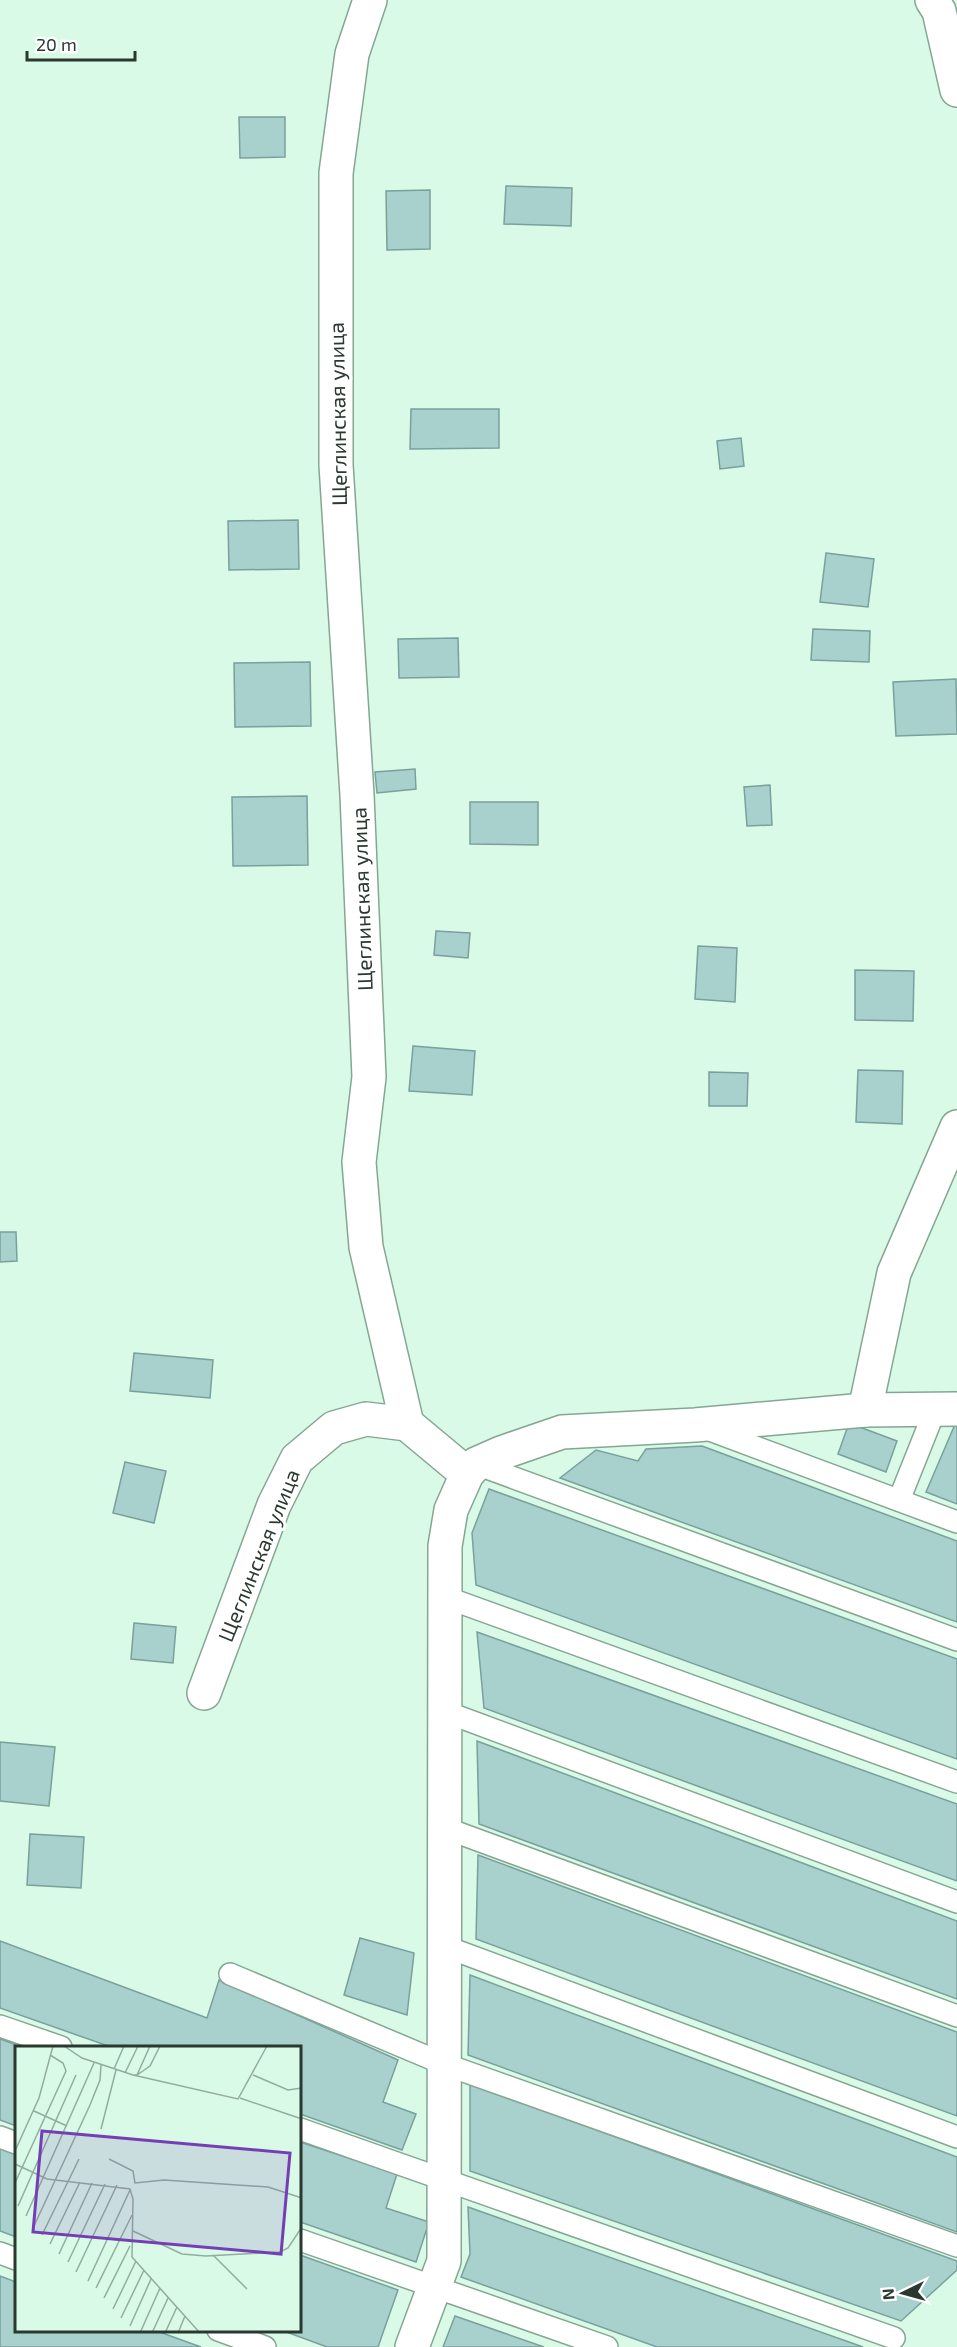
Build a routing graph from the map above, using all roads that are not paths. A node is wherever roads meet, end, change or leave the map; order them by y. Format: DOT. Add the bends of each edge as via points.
graph roads {
  1 [pos="370,0"];
  2 [pos="932,0"];
  3 [pos="957,90"];
  4 [pos="957,1127"];
  5 [pos="865,1410"];
  6 [pos="946,1410"];
  7 [pos="406,1424"];
  8 [pos="695,1425"];
  9 [pos="472,1469"];
  10 [pos="899,1500"];
  11 [pos="957,1522"];
  12 [pos="445,1597"];
  13 [pos="957,1640"];
  14 [pos="204,1693"];
  15 [pos="446,1712"];
  16 [pos="957,1782"];
  17 [pos="445,1828"];
  18 [pos="957,1902"];
  19 [pos="444,1946"];
  20 [pos="230,1974"];
  21 [pos="957,2016"];
  22 [pos="0,2026"];
  23 [pos="57,2046"];
  24 [pos="444,2064"];
  25 [pos="302,2130"];
  26 [pos="0,2137"];
  27 [pos="957,2137"];
  28 [pos="15,2143"];
  29 [pos="444,2179"];
  30 [pos="302,2241"];
  31 [pos="957,2246"];
  32 [pos="0,2253"];
  33 [pos="15,2259"];
  34 [pos="435,2286"];
  35 [pos="221,2332"];
  36 [pos="894,2338"];
  37 [pos="265,2347"];
  38 [pos="412,2347"];
  39 [pos="607,2347"];
  1 -- 7 [label="street, Щеглинская улица" via="352,54 336,173 336,465 357,795 369,1077 359,1162 366,1247"];
  2 -- 3 [label="street" via="939,11"];
  4 -- 5 [label="street" via="894,1274"];
  5 -- 6 [label="street"];
  5 -- 8 [label="street"];
  6 -- 10 [label="lane"];
  7 -- 9 [label="street"];
  7 -- 14 [label="street, Щеглинская улица" via="366,1419 334,1428 297,1459 274,1505"];
  8 -- 9 [label="street" via="562,1432 501,1453"];
  8 -- 10 [label="lane"];
  9 -- 12 [label="street" via="452,1510 445,1546"];
  9 -- 13 [label="lane"];
  10 -- 11 [label="lane"];
  12 -- 15 [label="street"];
  12 -- 16 [label="lane"];
  15 -- 17 [label="street"];
  15 -- 18 [label="lane"];
  17 -- 19 [label="street"];
  17 -- 21 [label="lane"];
  19 -- 24 [label="street"];
  19 -- 27 [label="lane"];
  20 -- 24 [label="lane"];
  22 -- 23 [label="lane"];
  24 -- 29 [label="street"];
  24 -- 31 [label="lane"];
  25 -- 29 [label="lane"];
  26 -- 28 [label="lane"];
  29 -- 34 [label="street" via="444,2261"];
  29 -- 36 [label="lane"];
  30 -- 34 [label="lane"];
  32 -- 33 [label="lane"];
  34 -- 38 [label="street"];
  34 -- 39 [label="lane"];
  35 -- 37 [label="lane"];
}
